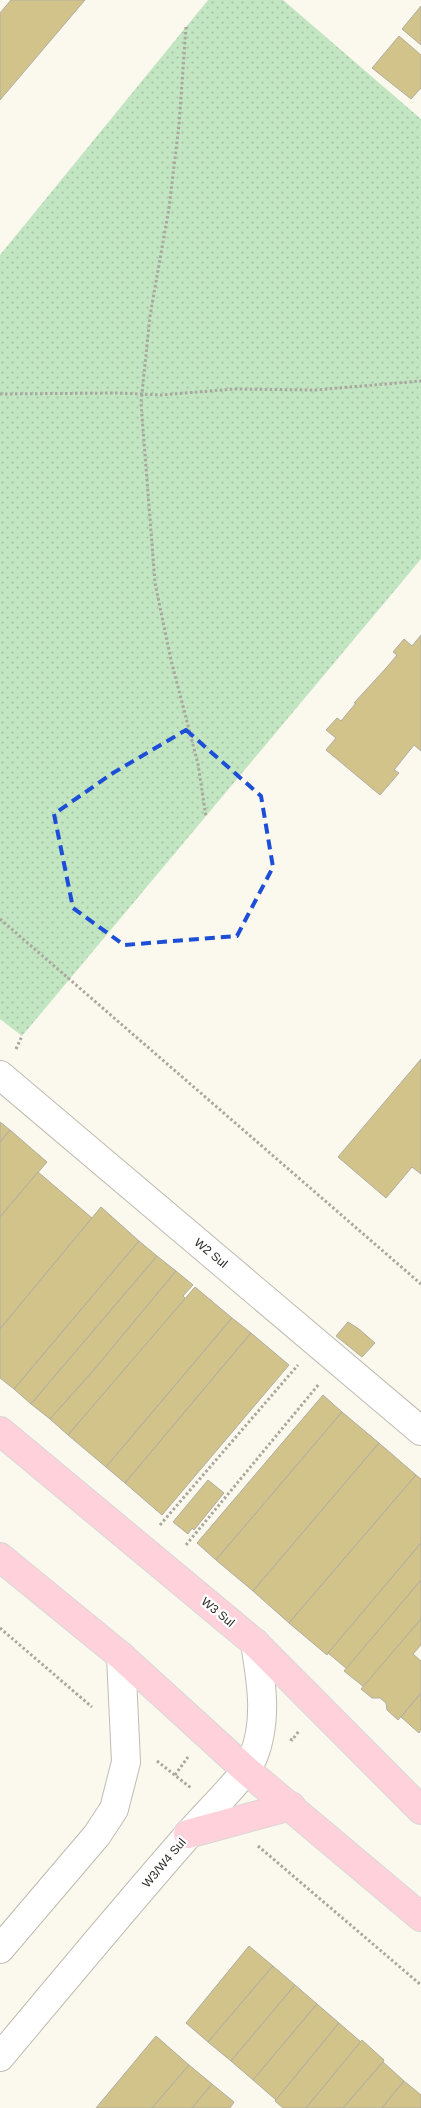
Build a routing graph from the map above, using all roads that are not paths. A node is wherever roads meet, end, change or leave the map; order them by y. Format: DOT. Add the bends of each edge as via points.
graph roads {
  1 [pos="0,1075"];
  2 [pos="0,1431"];
  3 [pos="421,1431"];
  4 [pos="0,1556"];
  5 [pos="256,1643"];
  6 [pos="121,1656"];
  7 [pos="246,1770"];
  8 [pos="291,1806"];
  9 [pos="421,1810"];
  10 [pos="188,1834"];
  11 [pos="421,1917"];
  12 [pos="0,1950"];
  13 [pos="0,2057"];
  1 -- 3 [label="main road, W2 Sul"];
  2 -- 5 [label="main road, W3 Sul"];
  4 -- 6 [label="main road"];
  5 -- 7 [label="main road, W3/W4 Sul" via="262,1688 262,1726 254,1756"];
  5 -- 9 [label="main road, W3 Sul"];
  6 -- 7 [label="main road"];
  6 -- 12 [label="main road" via="126,1762 114,1809"];
  7 -- 8 [label="main road"];
  7 -- 10 [label="main road, W3/W4 Sul"];
  8 -- 10 [label="main road"];
  8 -- 11 [label="main road"];
  10 -- 13 [label="main road, W3/W4 Sul"];
}
